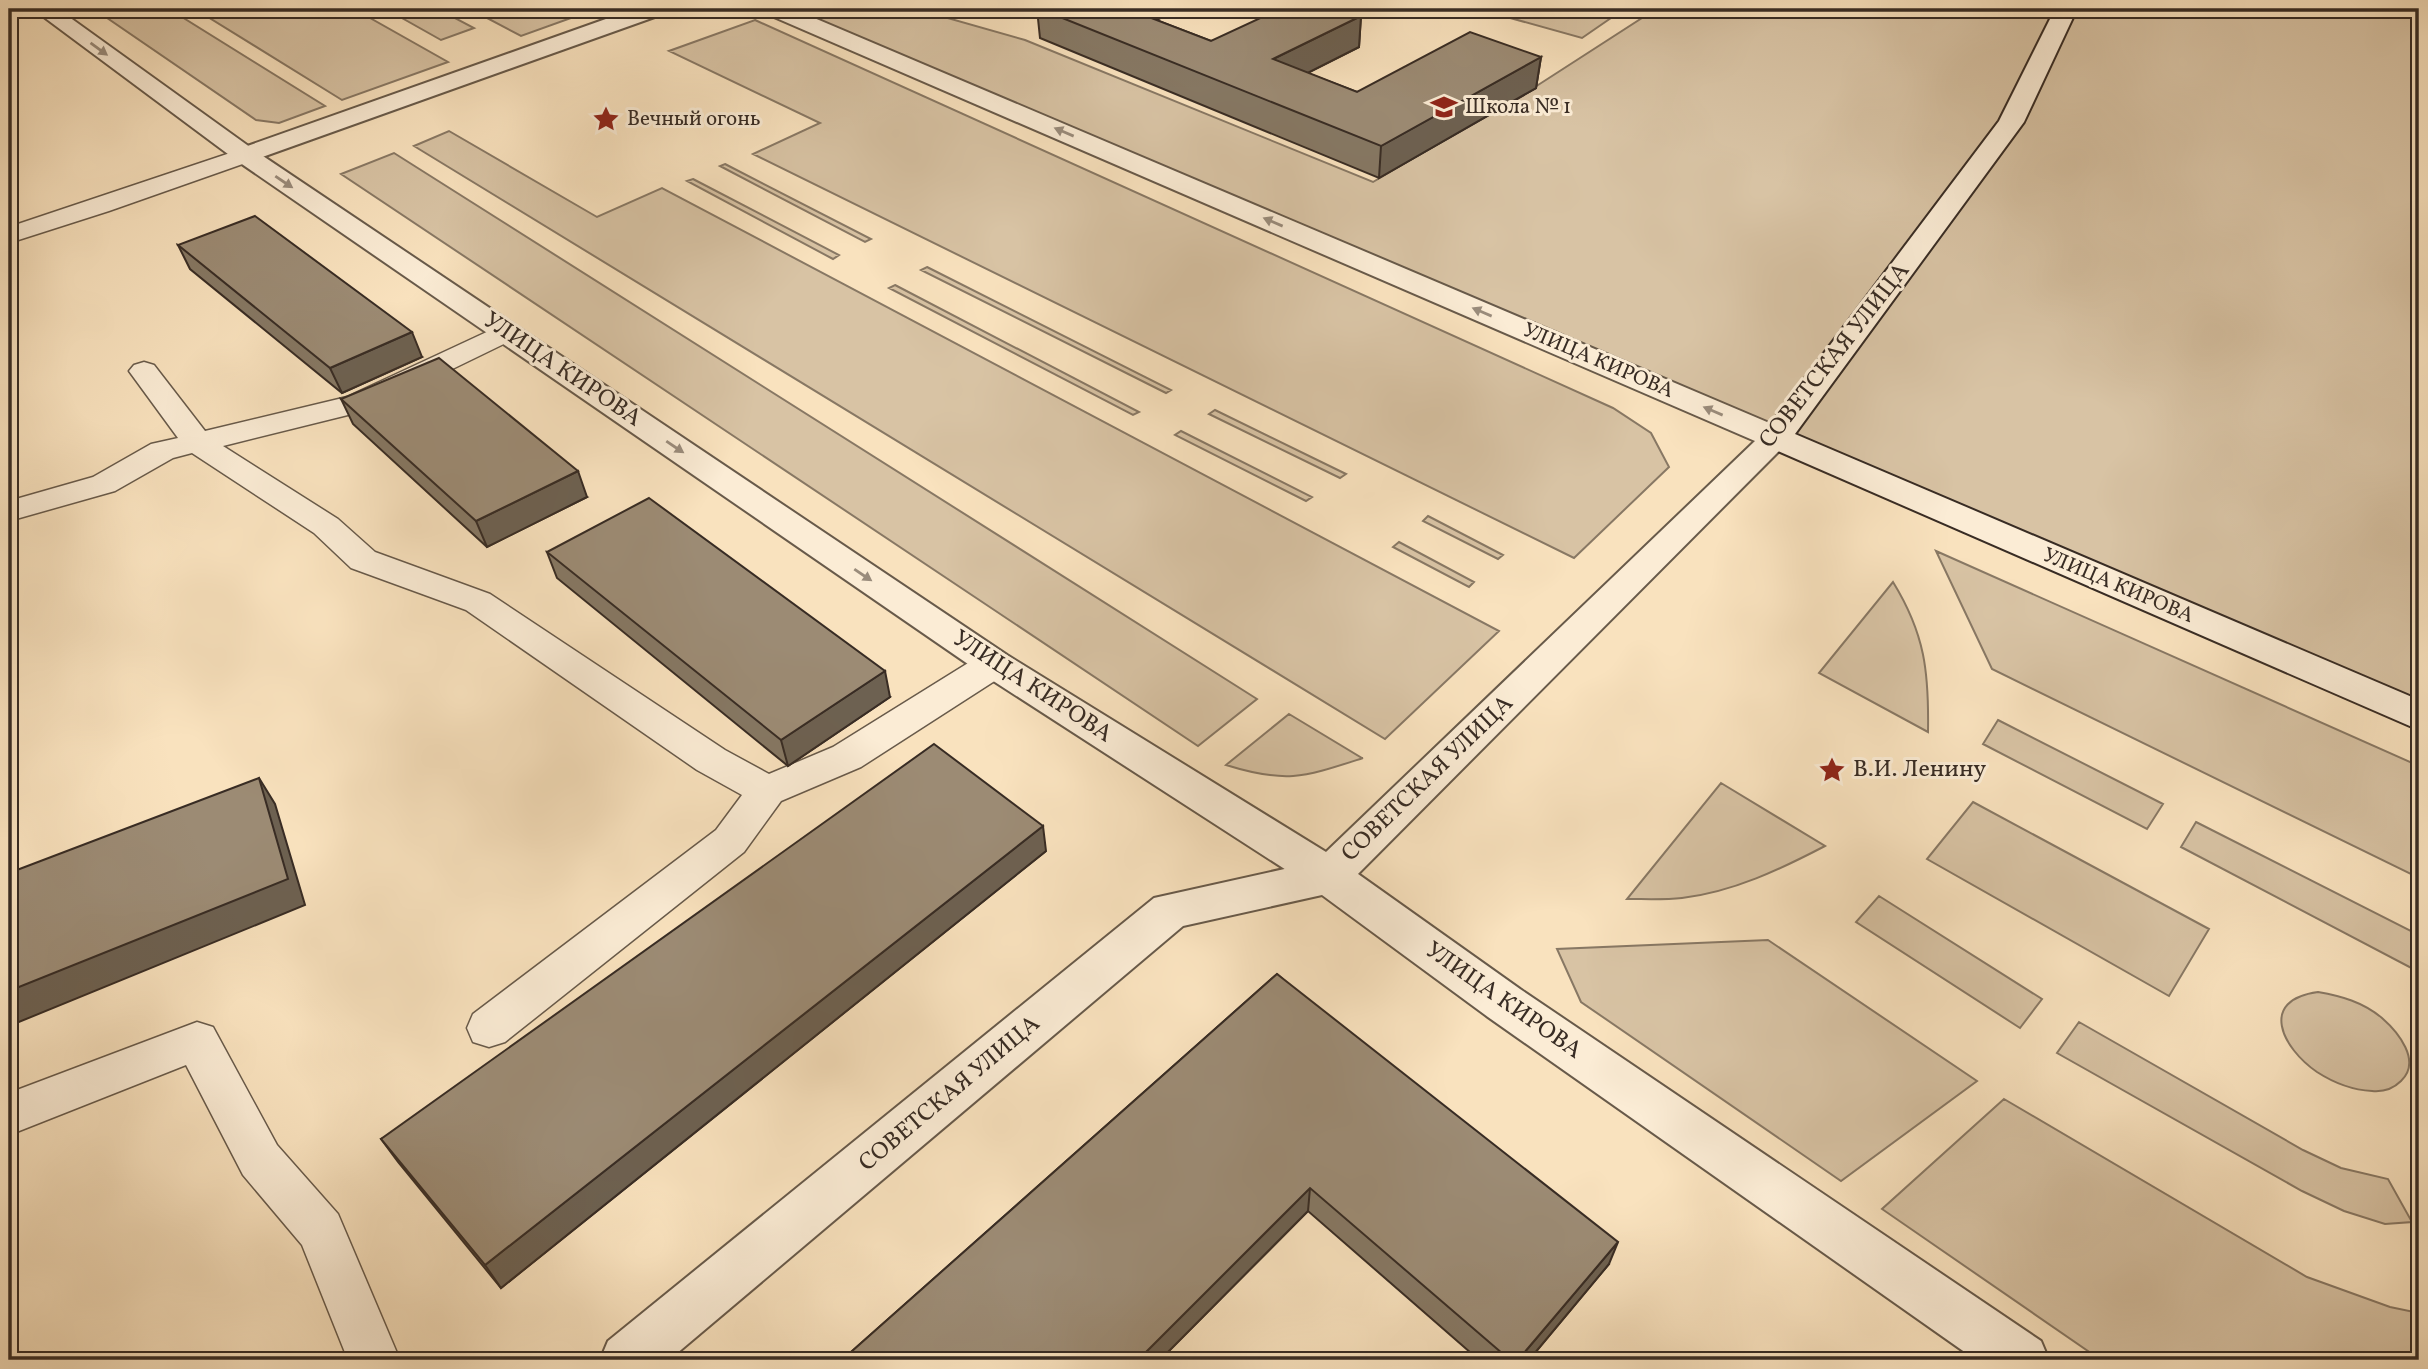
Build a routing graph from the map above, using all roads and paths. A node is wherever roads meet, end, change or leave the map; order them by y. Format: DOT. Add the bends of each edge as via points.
graph roads {
  1 [pos="44,9"];
  2 [pos="655,9"];
  3 [pos="775,9"];
  4 [pos="2066,9"];
  5 [pos="245,155"];
  6 [pos="9,235"];
  7 [pos="506,332"];
  8 [pos="144,371"];
  9 [pos="1776,438"];
  10 [pos="198,443"];
  11 [pos="9,511"];
  12 [pos="994,664"];
  13 [pos="2419,716"];
  14 [pos="767,791"];
  15 [pos="1329,876"];
  16 [pos="489,1028"];
  17 [pos="9,1114"];
  18 [pos="374,1360"];
  19 [pos="627,1360"];
  20 [pos="2022,1360"];
  1 -- 5 [label="street, УЛИЦА КИРОВА, one-way"];
  2 -- 5 [label="street"];
  9 -- 3 [label="street, УЛИЦА КИРОВА, one-way"];
  4 -- 9 [label="street, СОВЕТСКАЯ УЛИЦА" via="2011,122"];
  5 -- 6 [label="lane"];
  5 -- 7 [label="street, УЛИЦА КИРОВА, one-way"];
  7 -- 10 [label="lane" via="357,404"];
  7 -- 12 [label="street, УЛИЦА КИРОВА, one-way"];
  8 -- 10 [label="lane"];
  9 -- 13 [label="street, УЛИЦА КИРОВА"];
  9 -- 15 [label="street, СОВЕТСКАЯ УЛИЦА"];
  10 -- 11 [label="lane" via="162,451 104,484"];
  10 -- 14 [label="lane" via="326,526 363,560 478,602 711,760"];
  12 -- 14 [label="lane" via="847,757"];
  12 -- 15 [label="street, УЛИЦА КИРОВА"];
  14 -- 16 [label="lane" via="730,841"];
  15 -- 19 [label="street, СОВЕТСКАЯ УЛИЦА" via="1170,911"];
  15 -- 20 [label="street, УЛИЦА КИРОВА" via="1504,1003"];
  17 -- 18 [label="lane" via="197,1041 260,1160 321,1230"];
}
